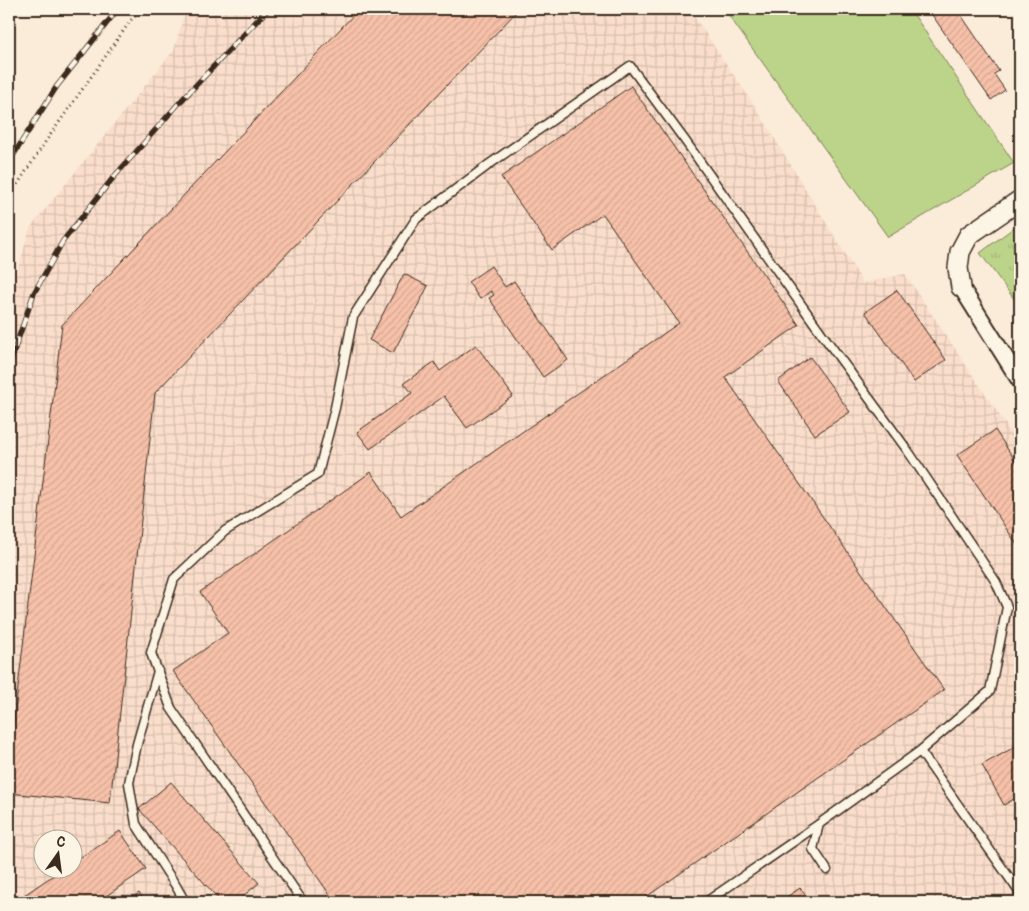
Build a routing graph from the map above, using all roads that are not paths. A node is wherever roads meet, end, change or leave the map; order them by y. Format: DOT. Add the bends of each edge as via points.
graph roads {
  1 [pos="1020,200"];
  2 [pos="961,287"];
  3 [pos="1020,382"];
  4 [pos="158,671"];
  5 [pos="920,751"];
  6 [pos="819,824"];
  7 [pos="827,870"];
  8 [pos="1020,893"];
  9 [pos="185,902"];
  10 [pos="303,902"];
  11 [pos="706,902"];
  1 -- 2 [label="street" via="969,235 960,252"];
  2 -- 3 [label="street"];
  4 -- 5 [label="lane" via="151,653 174,578 225,531 318,474 336,408 353,316 416,219 630,66 908,450 996,582 1007,607 990,690"];
  4 -- 9 [label="lane" via="129,784 136,824"];
  4 -- 10 [label="lane" via="171,708"];
  5 -- 6 [label="lane"];
  5 -- 8 [label="lane"];
  6 -- 7 [label="lane" via="813,848"];
  6 -- 11 [label="lane"];
}
